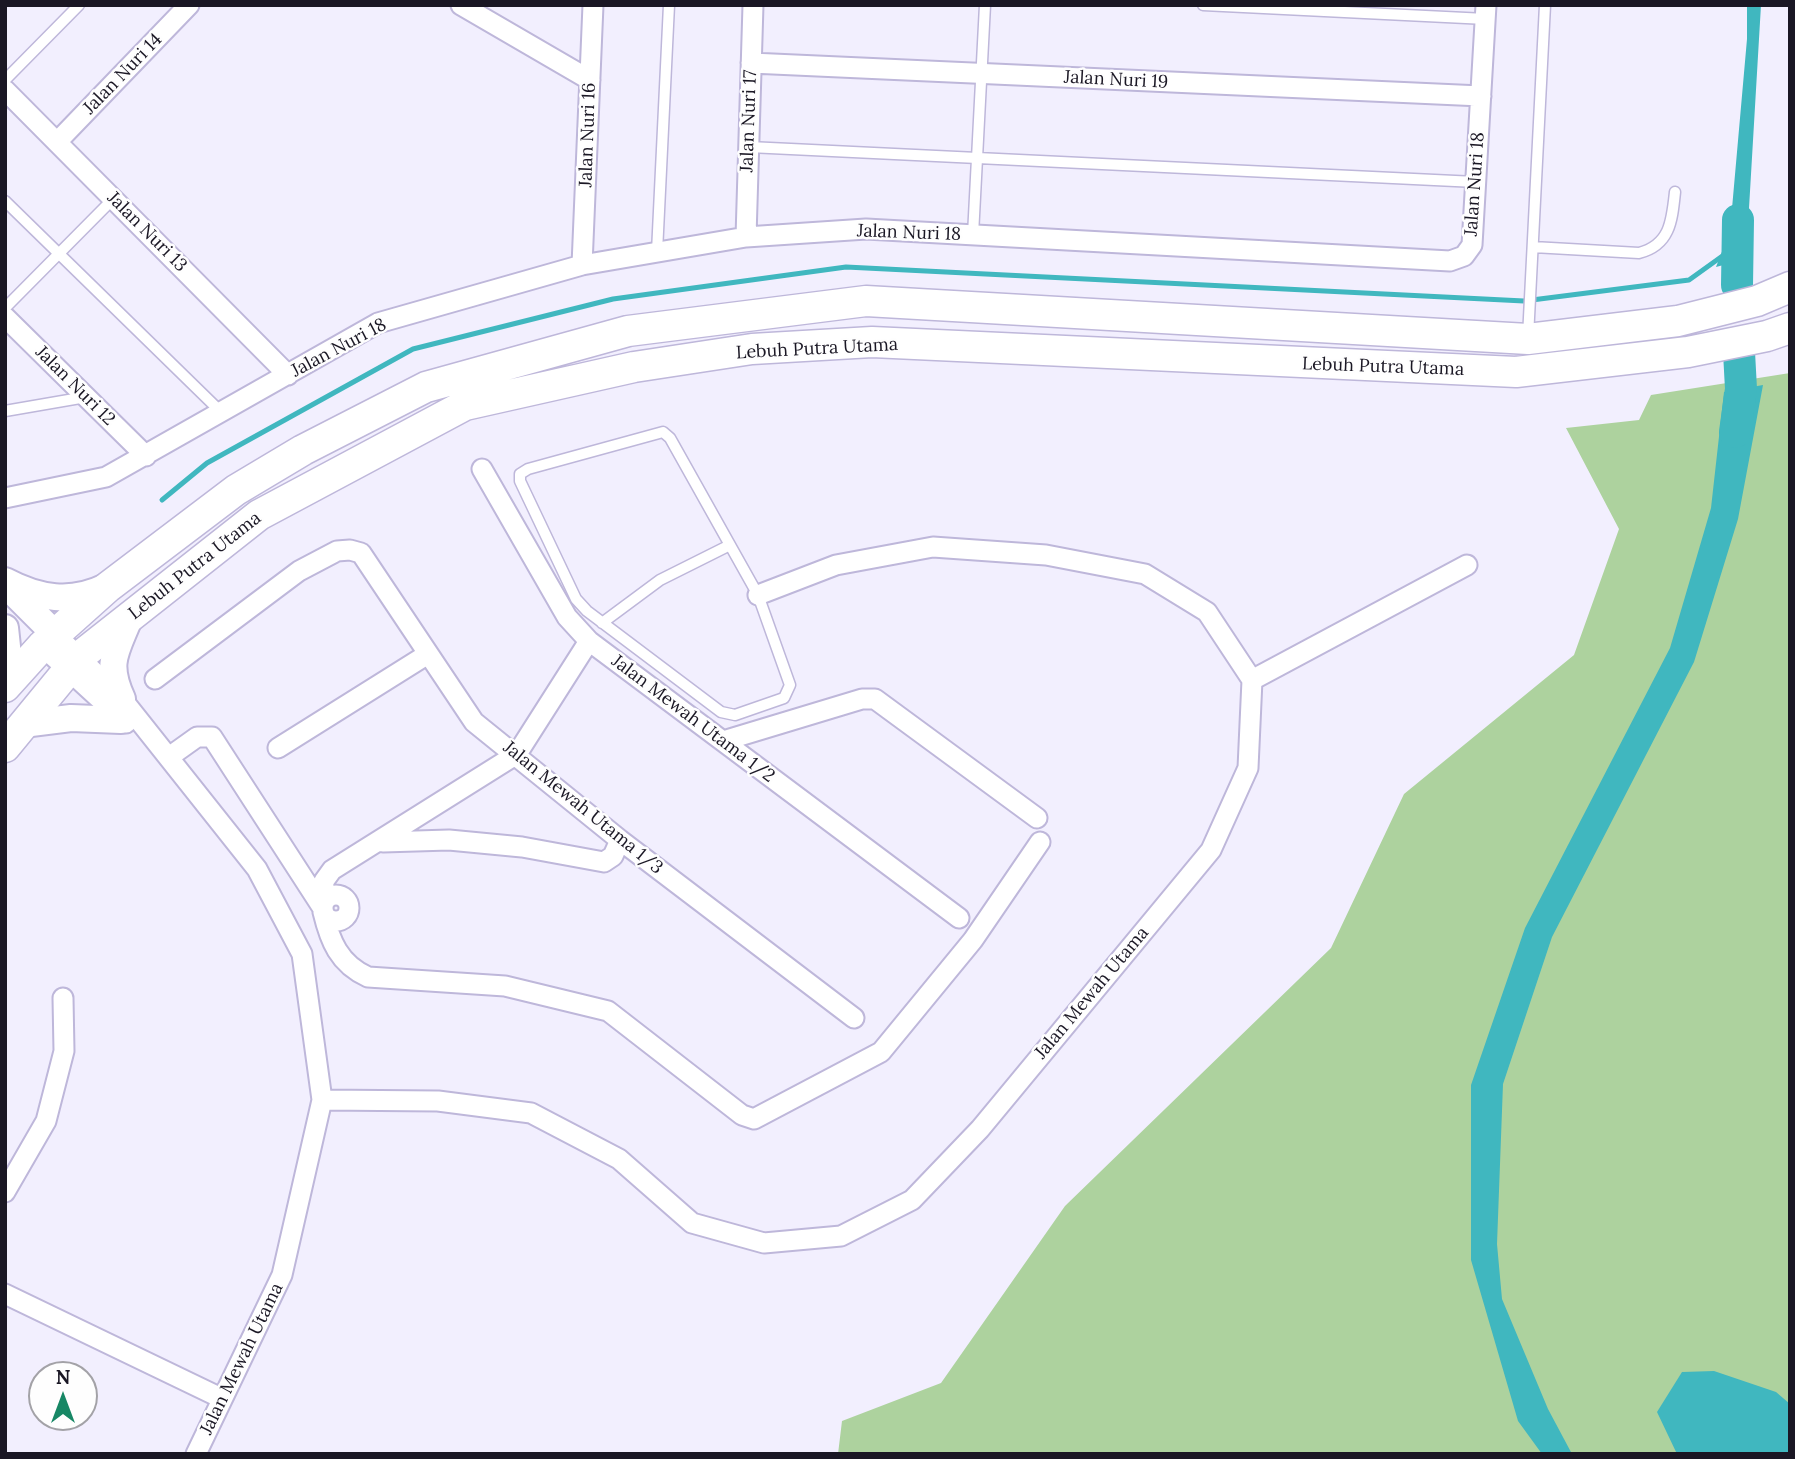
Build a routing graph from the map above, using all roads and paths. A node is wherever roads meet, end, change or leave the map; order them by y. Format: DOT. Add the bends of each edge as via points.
graph roads {
  1 [pos="79,5"];
  2 [pos="189,5"];
  3 [pos="461,5"];
  4 [pos="593,5"];
  5 [pos="670,5"];
  6 [pos="753,5"];
  7 [pos="985,5"];
  8 [pos="1203,5"];
  9 [pos="1545,5"];
  10 [pos="1486,12"];
  11 [pos="751,63"];
  12 [pos="981,73"];
  13 [pos="5,80"];
  14 [pos="590,80"];
  15 [pos="5,90"];
  16 [pos="1481,96"];
  17 [pos="57,142"];
  18 [pos="749,147"];
  19 [pos="976,158"];
  20 [pos="1476,182"];
  21 [pos="1675,192"];
  22 [pos="113,198"];
  23 [pos="5,201"];
  24 [pos="973,235"];
  25 [pos="746,237"];
  26 [pos="1533,247"];
  27 [pos="657,252"];
  28 [pos="58,254"];
  29 [pos="582,265"];
  30 [pos="1790,287"];
  31 [pos="5,308"];
  32 [pos="5,317"];
  33 [pos="1529,325"];
  34 [pos="1790,328"];
  35 [pos="288,375"];
  36 [pos="86,397"];
  37 [pos="5,411"];
  38 [pos="221,412"];
  39 [pos="146,456"];
  40 [pos="482,469"];
  41 [pos="5,498"];
  42 [pos="730,545"];
  43 [pos="1467,565"];
  44 [pos="5,583"];
  45 [pos="108,587"];
  46 [pos="758,595"];
  47 [pos="5,608"];
  48 [pos="130,616"];
  49 [pos="602,623"];
  50 [pos="5,628"];
  51 [pos="49,641"];
  52 [pos="589,641"];
  53 [pos="428,654"];
  54 [pos="73,663"];
  55 [pos="5,668"];
  56 [pos="155,679"];
  57 [pos="1252,680"];
  58 [pos="5,687"];
  59 [pos="121,709"];
  60 [pos="14,736"];
  61 [pos="723,741"];
  62 [pos="278,748"];
  63 [pos="164,751"];
  64 [pos="517,754"];
  65 [pos="1037,818"];
  66 [pos="620,840"];
  67 [pos="382,842"];
  68 [pos="1040,842"];
  69 [pos="348,863"];
  70 [pos="347,906"];
  71 [pos="323,907"];
  72 [pos="959,918"];
  73 [pos="352,967"];
  74 [pos="63,998"];
  75 [pos="854,1018"];
  76 [pos="322,1100"];
  77 [pos="5,1192"];
  78 [pos="5,1294"];
  79 [pos="221,1398"];
  80 [pos="197,1454"];
  1 -- 13 [label="lane"];
  2 -- 17 [label="street, Jalan Nuri 14"];
  3 -- 14 [label="street"];
  4 -- 14 [label="street, Jalan Nuri 16"];
  5 -- 27 [label="lane"];
  6 -- 11 [label="street, Jalan Nuri 17"];
  7 -- 12 [label="lane"];
  8 -- 10 [label="lane"];
  9 -- 26 [label="lane"];
  10 -- 16 [label="street, Jalan Nuri 18"];
  11 -- 12 [label="street, Jalan Nuri 19"];
  11 -- 18 [label="street, Jalan Nuri 17"];
  12 -- 16 [label="street, Jalan Nuri 19"];
  12 -- 19 [label="lane"];
  14 -- 29 [label="street, Jalan Nuri 16"];
  15 -- 17 [label="street, Jalan Nuri 13"];
  16 -- 20 [label="street, Jalan Nuri 18"];
  17 -- 22 [label="street, Jalan Nuri 13"];
  18 -- 19 [label="lane"];
  18 -- 25 [label="street, Jalan Nuri 17"];
  19 -- 20 [label="lane"];
  19 -- 24 [label="lane"];
  20 -- 24 [label="street, Jalan Nuri 18" via="1472,245 1464,256 1450,261"];
  21 -- 26 [label="lane" via="1667,236 1648,251"];
  22 -- 28 [label="lane"];
  22 -- 35 [label="street, Jalan Nuri 13"];
  23 -- 28 [label="lane"];
  24 -- 25 [label="street, Jalan Nuri 18" via="866,229"];
  25 -- 27 [label="street, Jalan Nuri 18"];
  26 -- 33 [label="lane"];
  27 -- 29 [label="street, Jalan Nuri 18"];
  28 -- 31 [label="lane"];
  28 -- 38 [label="lane"];
  29 -- 35 [label="street, Jalan Nuri 18" via="378,323"];
  30 -- 33 [label="main road, Lebuh Putra Utama" via="1678,321"];
  32 -- 36 [label="street, Jalan Nuri 12"];
  33 -- 45 [label="main road, Lebuh Putra Utama" via="866,301 628,331 426,387 236,490"];
  34 -- 48 [label="main road, Lebuh Putra Utama" via="1688,352 1516,372 872,342 752,349 634,367 465,405 427,423 259,515"];
  35 -- 38 [label="street, Jalan Nuri 18"];
  36 -- 37 [label="lane"];
  36 -- 39 [label="street, Jalan Nuri 12"];
  38 -- 39 [label="street, Jalan Nuri 18"];
  39 -- 41 [label="street, Jalan Nuri 18" via="106,477"];
  40 -- 52 [label="street, Jalan Mewah Utama 1/2" via="568,617"];
  42 -- 46 [label="lane"];
  42 -- 49 [label="lane" via="660,580"];
  42 -- 49 [label="lane" via="663,432 528,469 520,474 520,481 576,599"];
  43 -- 57 [label="street"];
  44 -- 45 [label="main road" via="57,599 88,596"];
  44 -- 51 [label="main road"];
  45 -- 51 [label="main road, Lebuh Putra Utama"];
  46 -- 49 [label="lane" via="790,691 784,698 735,715 721,712"];
  46 -- 57 [label="street" via="836,565 933,547 1046,555 1145,574 1207,612"];
  47 -- 51 [label="main road"];
  48 -- 54 [label="main road, Lebuh Putra Utama"];
  48 -- 59 [label="main road" via="111,664"];
  50 -- 55 [label="main road"];
  51 -- 54 [label="street, Jalan Mewah Utama"];
  51 -- 58 [label="main road, Lebuh Putra Utama"];
  52 -- 61 [label="street, Jalan Mewah Utama 1/2"];
  52 -- 64 [label="street"];
  53 -- 56 [label="street, Jalan Mewah Utama 1/3" via="361,553 337,551 299,571"];
  53 -- 62 [label="street"];
  53 -- 64 [label="street, Jalan Mewah Utama 1/3" via="474,722"];
  54 -- 59 [label="street, Jalan Mewah Utama"];
  54 -- 60 [label="main road, Lebuh Putra Utama"];
  57 -- 76 [label="street, Jalan Mewah Utama" via="1248,768 1210,850 980,1129 912,1200 841,1236 764,1243 692,1223 619,1159 531,1113 438,1101"];
  59 -- 60 [label="main road" via="71,718"];
  59 -- 63 [label="street, Jalan Mewah Utama"];
  61 -- 65 [label="street" via="875,699"];
  61 -- 72 [label="street, Jalan Mewah Utama 1/2"];
  63 -- 71 [label="street" via="197,737 212,737"];
  63 -- 76 [label="street, Jalan Mewah Utama" via="257,869 302,954"];
  64 -- 66 [label="street, Jalan Mewah Utama 1/3"];
  64 -- 67 [label="street"];
  66 -- 67 [label="street" via="613,856 604,862 449,840"];
  66 -- 75 [label="street, Jalan Mewah Utama 1/3"];
  67 -- 69 [label="street"];
  68 -- 73 [label="street" via="973,940 881,1052 754,1119 741,1115 608,1011 505,986 368,977"];
  69 -- 70 [label="street"];
  69 -- 71 [label="street" via="332,870 324,881"];
  70 -- 71 [label="street" via="335,922"];
  70 -- 73 [label="street" via="346,945"];
  71 -- 73 [label="street" via="335,948"];
  74 -- 77 [label="street" via="64,1051 46,1121"];
  76 -- 79 [label="street, Jalan Mewah Utama" via="282,1275"];
  78 -- 79 [label="street"];
  79 -- 80 [label="street, Jalan Mewah Utama"];
}
